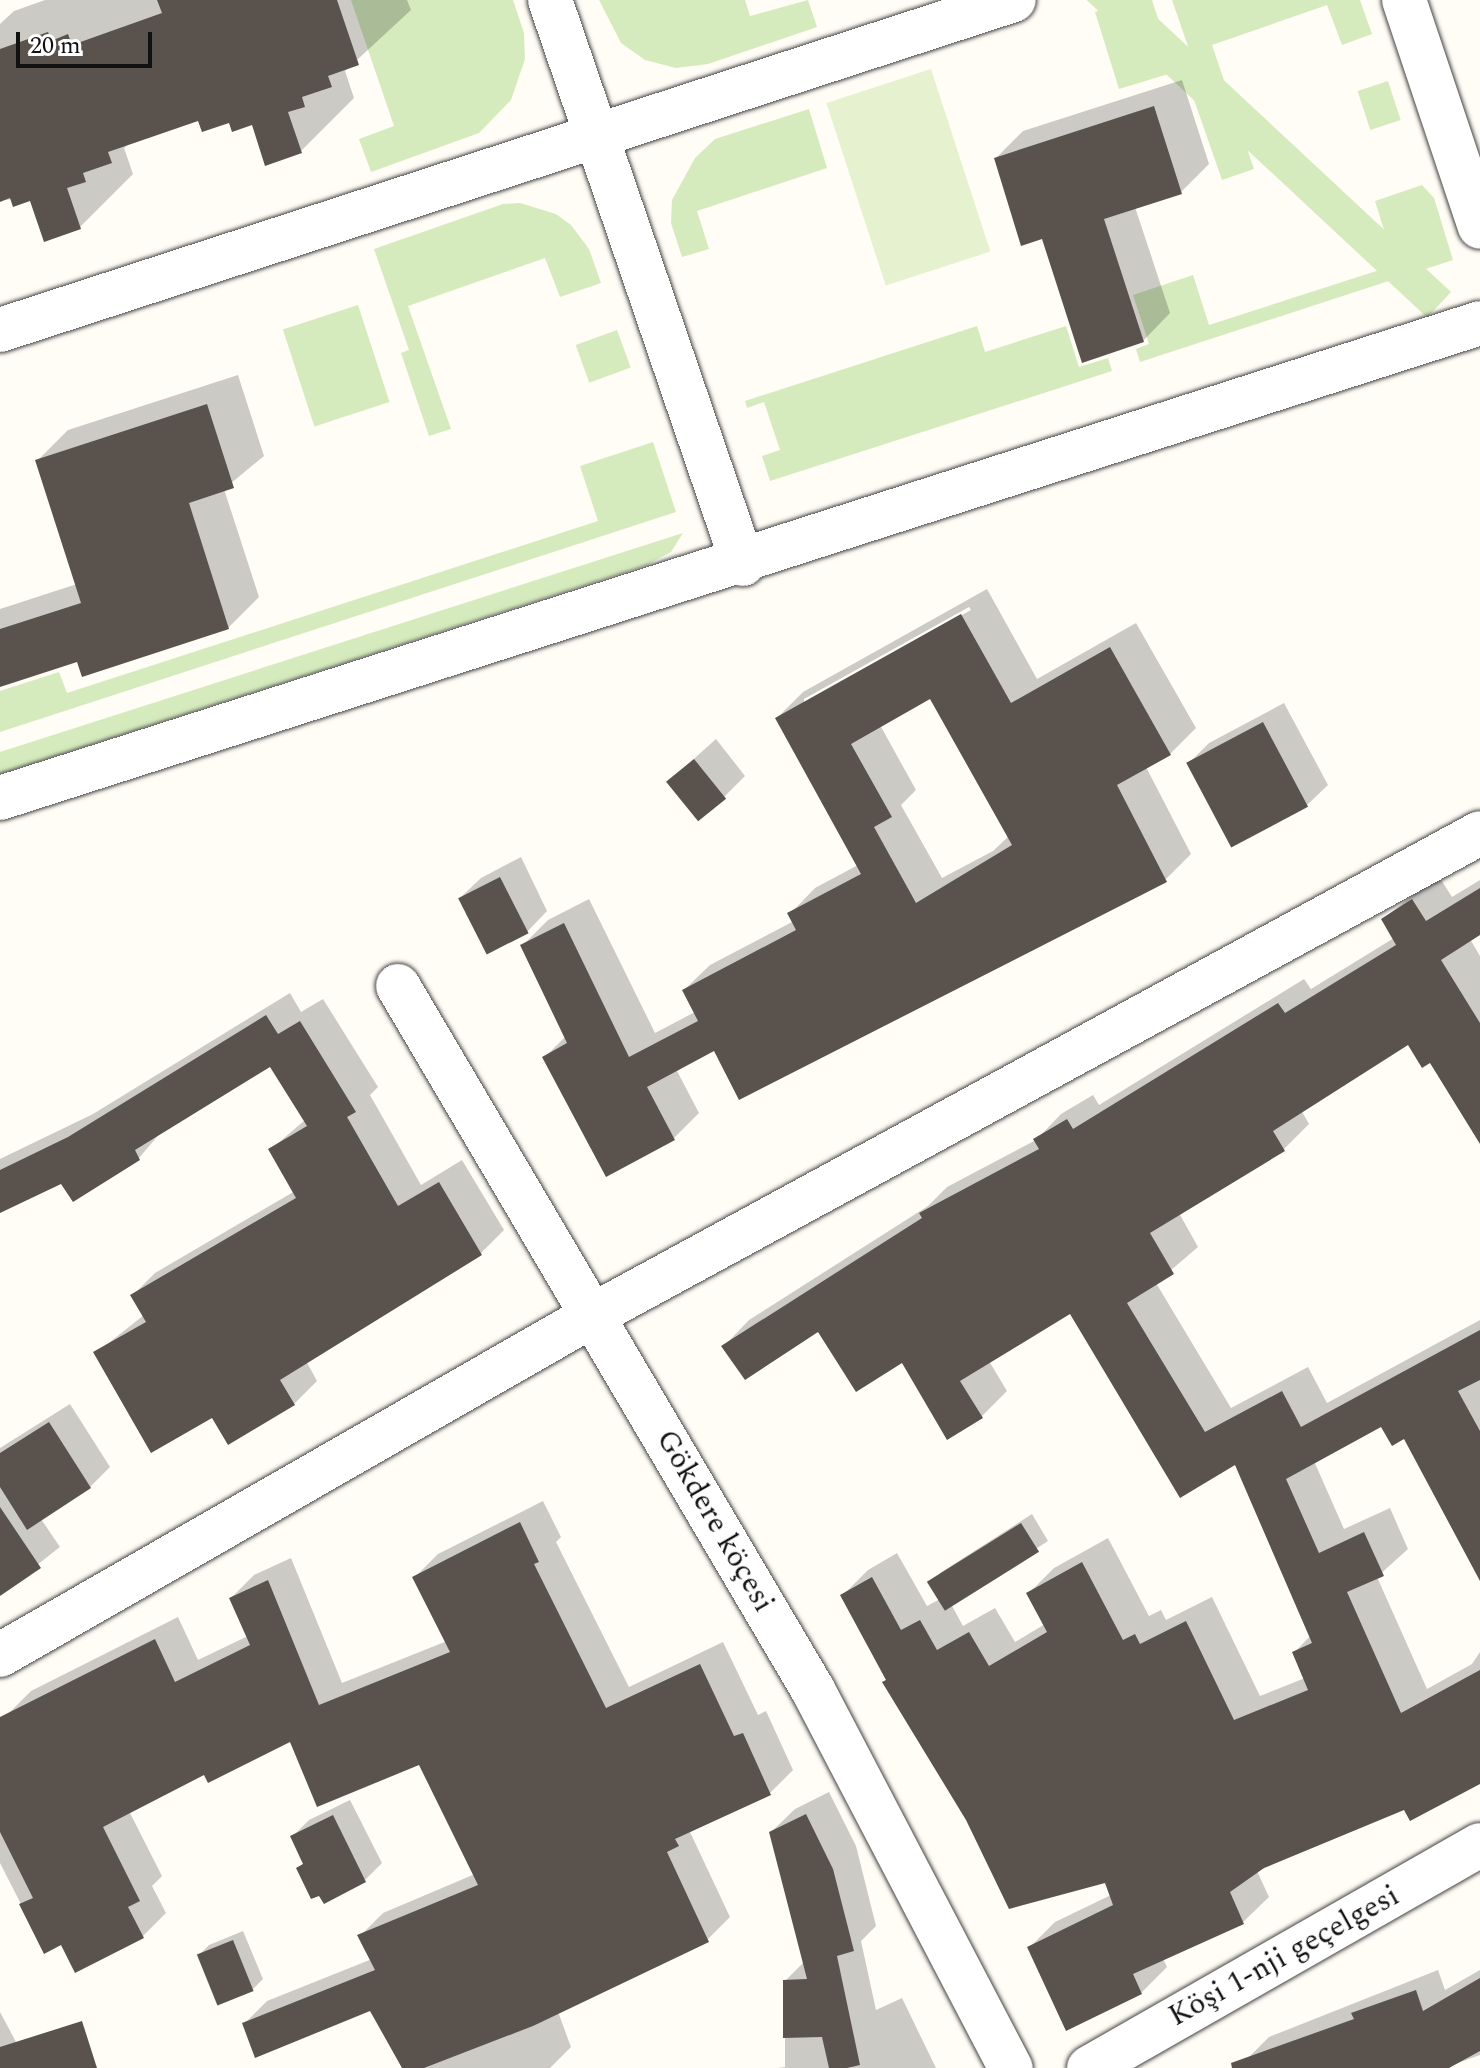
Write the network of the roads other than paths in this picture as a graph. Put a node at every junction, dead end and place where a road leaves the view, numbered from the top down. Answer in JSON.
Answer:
{"nodes":[{"id":1,"x":550,"y":0,"type":"edge"},
{"id":2,"x":1014,"y":0,"type":"edge"},
{"id":3,"x":1404,"y":0,"type":"edge"},
{"id":4,"x":593,"y":133,"type":"junction"},
{"id":5,"x":1480,"y":227,"type":"edge"},
{"id":6,"x":1480,"y":323,"type":"edge"},
{"id":7,"x":0,"y":330,"type":"edge"},
{"id":8,"x":743,"y":564,"type":"junction"},
{"id":9,"x":0,"y":798,"type":"edge"},
{"id":10,"x":1480,"y":833,"type":"edge"},
{"id":11,"x":398,"y":986,"type":"dead end"},
{"id":12,"x":595,"y":1314,"type":"junction"},
{"id":13,"x":0,"y":1655,"type":"edge"},
{"id":14,"x":1480,"y":1845,"type":"edge"},
{"id":15,"x":1011,"y":2068,"type":"edge"},
{"id":16,"x":1089,"y":2068,"type":"edge"}],
"edges":[{"from":1,"to":4,"type":"street"},
{"from":2,"to":4,"type":"street"},
{"from":3,"to":5,"type":"street"},
{"from":4,"to":7,"type":"street"},
{"from":4,"to":8,"type":"street"},
{"from":6,"to":8,"type":"street"},
{"from":8,"to":9,"type":"street"},
{"from":10,"to":12,"type":"street"},
{"from":11,"to":12,"type":"street","name":"Gökdere köçesi"},
{"from":12,"to":13,"type":"street"},
{"from":12,"to":15,"type":"street","name":"Gökdere köçesi"},
{"from":14,"to":16,"type":"street","name":"Köşi 1-nji geçelgesi"}]}
